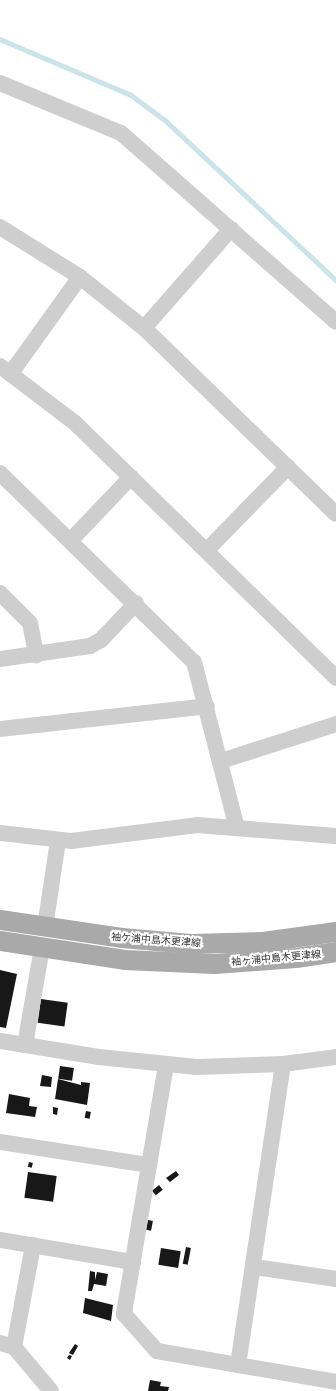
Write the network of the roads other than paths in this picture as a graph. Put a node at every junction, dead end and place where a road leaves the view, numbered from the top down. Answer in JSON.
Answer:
{"nodes":[{"id":1,"x":0,"y":83,"type":"edge"},
{"id":2,"x":0,"y":227,"type":"edge"},
{"id":3,"x":231,"y":229,"type":"junction"},
{"id":4,"x":80,"y":277,"type":"junction"},
{"id":5,"x":336,"y":322,"type":"edge"},
{"id":6,"x":144,"y":328,"type":"junction"},
{"id":7,"x":6,"y":369,"type":"edge"},
{"id":8,"x":288,"y":467,"type":"junction"},
{"id":9,"x":0,"y":472,"type":"edge"},
{"id":10,"x":131,"y":477,"type":"junction"},
{"id":11,"x":336,"y":514,"type":"edge"},
{"id":12,"x":71,"y":540,"type":"junction"},
{"id":13,"x":207,"y":550,"type":"junction"},
{"id":14,"x":0,"y":593,"type":"edge"},
{"id":15,"x":136,"y":602,"type":"junction"},
{"id":16,"x":36,"y":654,"type":"junction"},
{"id":17,"x":0,"y":660,"type":"edge"},
{"id":18,"x":336,"y":678,"type":"edge"},
{"id":19,"x":207,"y":706,"type":"junction"},
{"id":20,"x":336,"y":724,"type":"edge"},
{"id":21,"x":0,"y":729,"type":"edge"},
{"id":22,"x":221,"y":761,"type":"junction"},
{"id":23,"x":237,"y":828,"type":"junction"},
{"id":24,"x":0,"y":833,"type":"edge"},
{"id":25,"x":336,"y":836,"type":"edge"},
{"id":26,"x":58,"y":841,"type":"junction"},
{"id":27,"x":0,"y":920,"type":"edge"},
{"id":28,"x":45,"y":927,"type":"junction"},
{"id":29,"x":336,"y":932,"type":"edge"},
{"id":30,"x":0,"y":941,"type":"edge"},
{"id":31,"x":42,"y":948,"type":"junction"},
{"id":32,"x":336,"y":952,"type":"edge"},
{"id":33,"x":215,"y":964,"type":"joint"},
{"id":34,"x":0,"y":1041,"type":"edge"},
{"id":35,"x":24,"y":1045,"type":"junction"},
{"id":36,"x":336,"y":1057,"type":"edge"},
{"id":37,"x":283,"y":1064,"type":"junction"},
{"id":38,"x":166,"y":1065,"type":"junction"},
{"id":39,"x":0,"y":1142,"type":"edge"},
{"id":40,"x":149,"y":1165,"type":"junction"},
{"id":41,"x":0,"y":1240,"type":"edge"},
{"id":42,"x":33,"y":1245,"type":"junction"},
{"id":43,"x":133,"y":1262,"type":"junction"},
{"id":44,"x":255,"y":1267,"type":"junction"},
{"id":45,"x":336,"y":1279,"type":"edge"},
{"id":46,"x":7,"y":1345,"type":"edge"},
{"id":47,"x":238,"y":1365,"type":"junction"},
{"id":48,"x":336,"y":1382,"type":"edge"},
{"id":49,"x":51,"y":1391,"type":"edge"}],
"edges":[{"from":1,"to":3,"type":"street"},
{"from":2,"to":4,"type":"street"},
{"from":3,"to":5,"type":"street"},
{"from":3,"to":6,"type":"street"},
{"from":4,"to":6,"type":"street"},
{"from":4,"to":7,"type":"street"},
{"from":6,"to":8,"type":"street"},
{"from":7,"to":10,"type":"street"},
{"from":8,"to":11,"type":"street"},
{"from":8,"to":13,"type":"street"},
{"from":9,"to":12,"type":"street"},
{"from":10,"to":12,"type":"street"},
{"from":10,"to":13,"type":"street"},
{"from":12,"to":15,"type":"street"},
{"from":13,"to":18,"type":"street"},
{"from":14,"to":16,"type":"street"},
{"from":15,"to":16,"type":"street"},
{"from":15,"to":19,"type":"street"},
{"from":16,"to":17,"type":"street"},
{"from":19,"to":21,"type":"street"},
{"from":19,"to":22,"type":"street"},
{"from":20,"to":22,"type":"street"},
{"from":22,"to":23,"type":"street"},
{"from":23,"to":25,"type":"street"},
{"from":23,"to":26,"type":"street"},
{"from":24,"to":26,"type":"street"},
{"from":26,"to":28,"type":"street"},
{"from":27,"to":28,"type":"main road","name":"袖ケ浦中島木更津線"},
{"from":28,"to":29,"type":"main road","name":"袖ケ浦中島木更津線"},
{"from":30,"to":31,"type":"main road","name":"袖ケ浦中島木更津線"},
{"from":31,"to":33,"type":"main road","name":"袖ケ浦中島木更津線"},
{"from":31,"to":35,"type":"street"},
{"from":32,"to":33,"type":"main road","name":"袖ヶ浦中島木更津線"},
{"from":34,"to":35,"type":"street"},
{"from":35,"to":38,"type":"street"},
{"from":36,"to":37,"type":"street"},
{"from":37,"to":38,"type":"street"},
{"from":37,"to":44,"type":"street"},
{"from":38,"to":40,"type":"street"},
{"from":39,"to":40,"type":"street"},
{"from":40,"to":43,"type":"street"},
{"from":41,"to":42,"type":"street"},
{"from":42,"to":43,"type":"street"},
{"from":42,"to":46,"type":"street"},
{"from":43,"to":47,"type":"street"},
{"from":44,"to":45,"type":"street"},
{"from":44,"to":47,"type":"street"},
{"from":46,"to":49,"type":"street"},
{"from":47,"to":48,"type":"street"}]}
